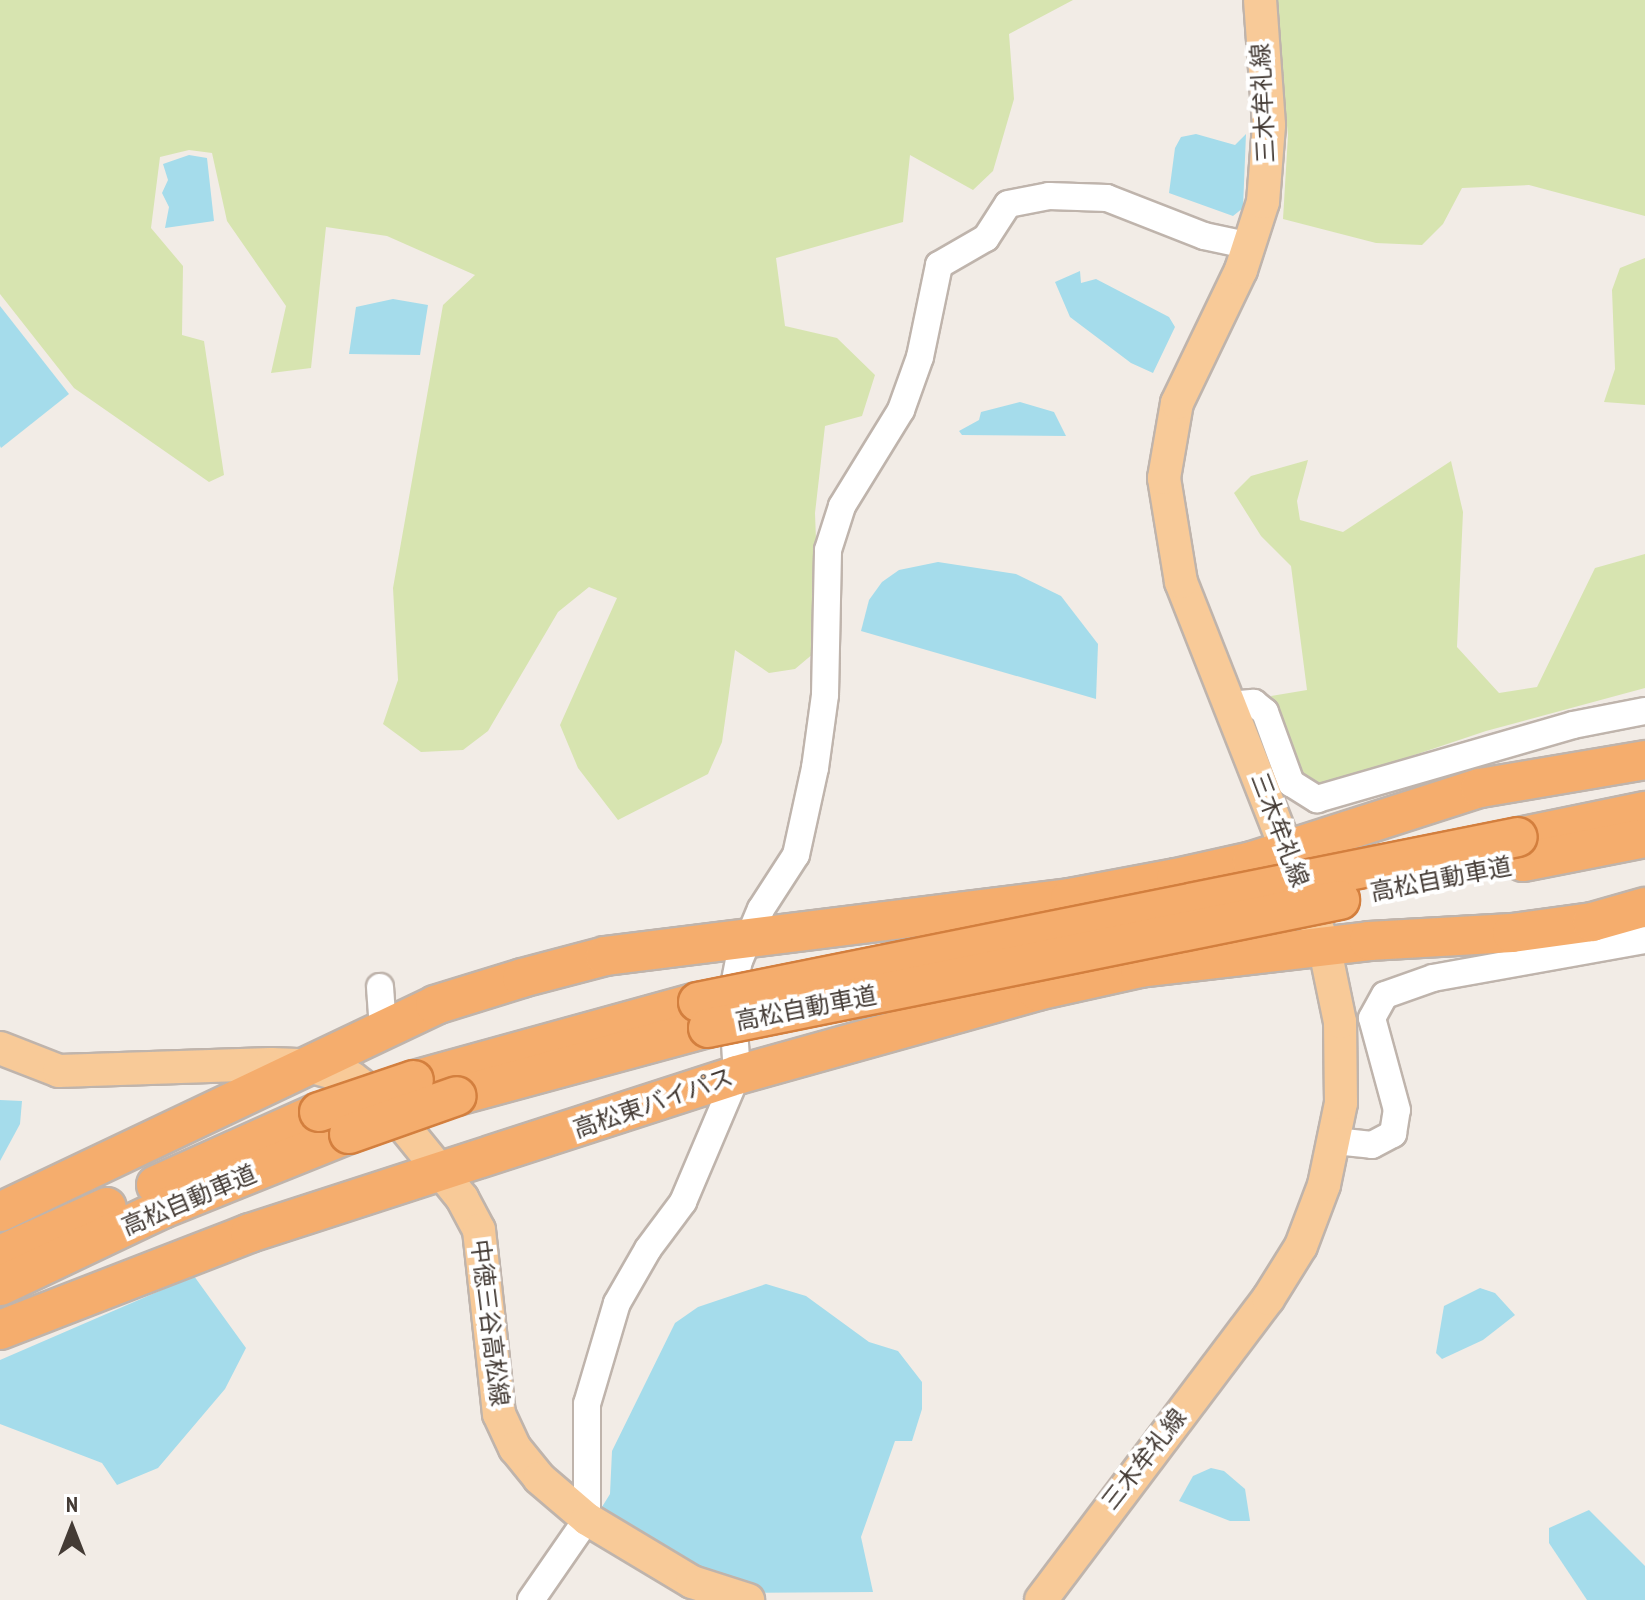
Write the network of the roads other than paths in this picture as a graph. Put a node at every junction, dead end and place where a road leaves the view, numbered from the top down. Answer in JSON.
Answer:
{"nodes":[{"id":1,"x":1260,"y":0,"type":"edge"},
{"id":2,"x":1251,"y":246,"type":"junction"},
{"id":3,"x":1229,"y":705,"type":"junction"},
{"id":4,"x":1645,"y":711,"type":"edge"},
{"id":5,"x":1645,"y":760,"type":"edge"},
{"id":6,"x":1645,"y":811,"type":"edge"},
{"id":7,"x":1645,"y":838,"type":"edge"},
{"id":8,"x":1288,"y":850,"type":"junction"},
{"id":9,"x":1520,"y":850,"type":"junction"},
{"id":10,"x":1645,"y":907,"type":"edge"},
{"id":11,"x":751,"y":936,"type":"junction"},
{"id":12,"x":1645,"y":940,"type":"edge"},
{"id":13,"x":1324,"y":945,"type":"junction"},
{"id":14,"x":380,"y":987,"type":"dead end"},
{"id":15,"x":703,"y":1015,"type":"junction"},
{"id":16,"x":383,"y":1029,"type":"junction"},
{"id":17,"x":0,"y":1048,"type":"edge"},
{"id":18,"x":305,"y":1065,"type":"junction"},
{"id":19,"x":737,"y":1075,"type":"junction"},
{"id":20,"x":334,"y":1123,"type":"junction"},
{"id":21,"x":1335,"y":1141,"type":"junction"},
{"id":22,"x":441,"y":1171,"type":"junction"},
{"id":23,"x":0,"y":1212,"type":"edge"},
{"id":24,"x":0,"y":1255,"type":"edge"},
{"id":25,"x":0,"y":1286,"type":"edge"},
{"id":26,"x":0,"y":1330,"type":"edge"},
{"id":27,"x":587,"y":1519,"type":"junction"},
{"id":28,"x":531,"y":1600,"type":"edge"},
{"id":29,"x":748,"y":1600,"type":"edge"},
{"id":30,"x":1041,"y":1600,"type":"edge"}],
"edges":[{"from":1,"to":2,"type":"main road","name":"三木牟礼線"},
{"from":2,"to":3,"type":"main road","name":"三木牟礼線"},
{"from":2,"to":11,"type":"street"},
{"from":3,"to":4,"type":"street"},
{"from":3,"to":8,"type":"main road","name":"三木牟礼線"},
{"from":5,"to":8,"type":"highway"},
{"from":6,"to":9,"type":"highway","name":"高松自動車道"},
{"from":7,"to":9,"type":"highway","name":"高松自動車道"},
{"from":8,"to":11,"type":"highway"},
{"from":8,"to":13,"type":"main road","name":"三木牟礼線"},
{"from":9,"to":15,"type":"highway","name":"高松自動車道","bridge":true},
{"from":10,"to":13,"type":"highway","name":"高松東バイパス"},
{"from":11,"to":16,"type":"highway"},
{"from":11,"to":19,"type":"street"},
{"from":12,"to":21,"type":"street"},
{"from":13,"to":19,"type":"highway","name":"高松東バイパス"},
{"from":13,"to":21,"type":"main road","name":"三木牟礼線"},
{"from":14,"to":16,"type":"street"},
{"from":15,"to":20,"type":"highway","name":"高松自動車道","bridge":true},
{"from":15,"to":20,"type":"highway","name":"高松自動車道","bridge":true},
{"from":16,"to":18,"type":"highway"},
{"from":17,"to":18,"type":"main road","name":"中徳三谷高松線"},
{"from":18,"to":22,"type":"main road","name":"中徳三谷高松線"},
{"from":18,"to":23,"type":"highway"},
{"from":19,"to":22,"type":"highway","name":"高松東バイパス"},
{"from":19,"to":27,"type":"street"},
{"from":20,"to":24,"type":"highway","name":"高松自動車道"},
{"from":20,"to":25,"type":"highway","name":"高松自動車道"},
{"from":21,"to":30,"type":"main road","name":"三木牟礼線"},
{"from":22,"to":26,"type":"highway","name":"高松東バイパス"},
{"from":22,"to":27,"type":"main road","name":"中徳三谷高松線"},
{"from":27,"to":28,"type":"street"},
{"from":27,"to":29,"type":"main road","name":"中徳三谷高松線"}]}
